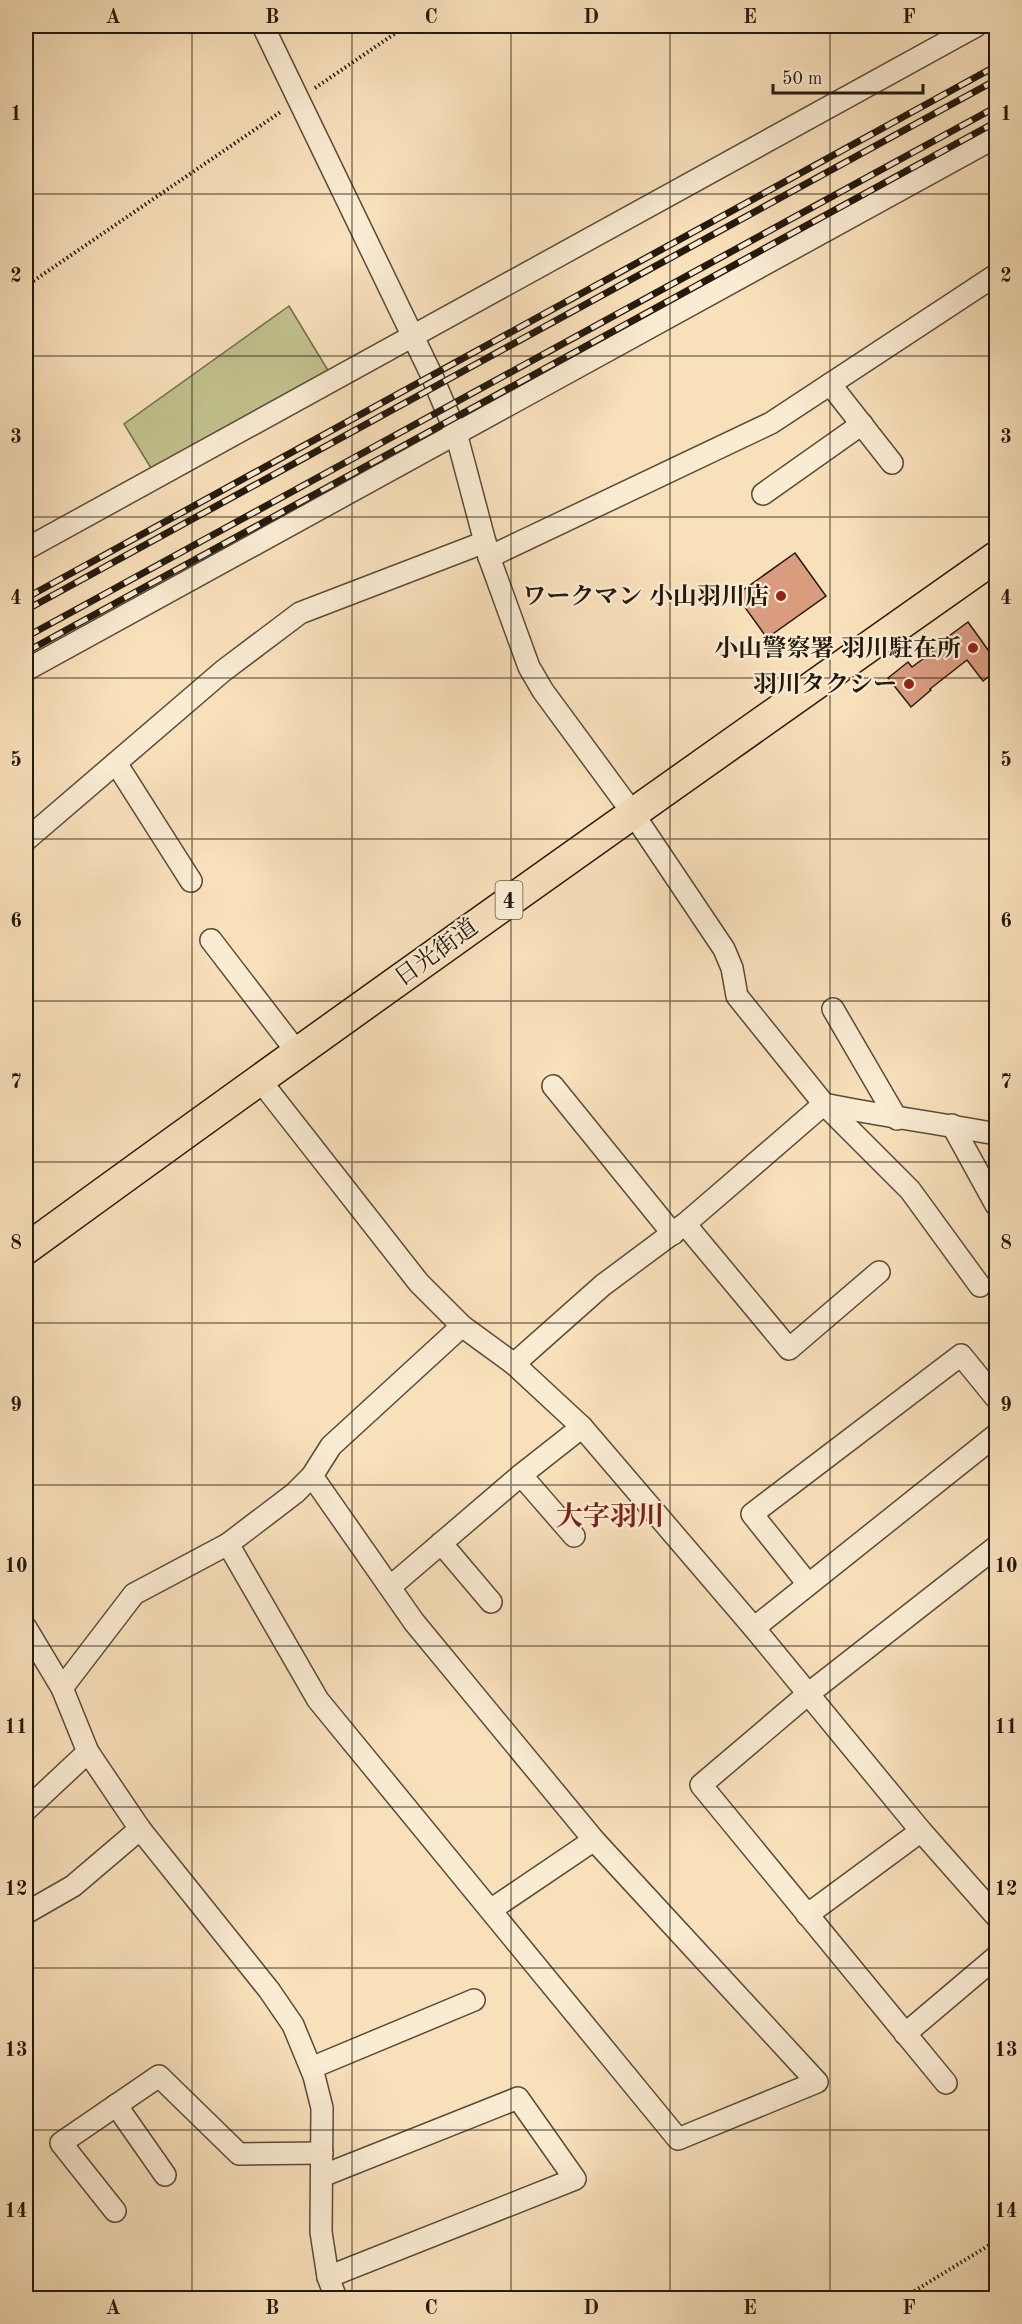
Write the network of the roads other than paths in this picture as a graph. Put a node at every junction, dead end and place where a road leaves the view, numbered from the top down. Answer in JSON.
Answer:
{"nodes":[{"id":1,"x":263,"y":26,"type":"edge"},
{"id":2,"x":976,"y":26,"type":"edge"},
{"id":3,"x":996,"y":137,"type":"edge"},
{"id":4,"x":996,"y":275,"type":"edge"},
{"id":5,"x":413,"y":336,"type":"junction"},
{"id":6,"x":830,"y":384,"type":"junction"},
{"id":7,"x":862,"y":424,"type":"junction"},
{"id":8,"x":456,"y":433,"type":"junction"},
{"id":9,"x":892,"y":463,"type":"dead end"},
{"id":10,"x":763,"y":494,"type":"dead end"},
{"id":11,"x":26,"y":549,"type":"edge"},
{"id":12,"x":487,"y":549,"type":"junction"},
{"id":13,"x":996,"y":557,"type":"edge"},
{"id":14,"x":26,"y":670,"type":"edge"},
{"id":15,"x":116,"y":763,"type":"junction"},
{"id":16,"x":632,"y":812,"type":"junction"},
{"id":17,"x":26,"y":840,"type":"edge"},
{"id":18,"x":191,"y":881,"type":"dead end"},
{"id":19,"x":212,"y":940,"type":"dead end"},
{"id":20,"x":833,"y":1010,"type":"dead end"},
{"id":21,"x":297,"y":1052,"type":"junction"},
{"id":22,"x":259,"y":1079,"type":"junction"},
{"id":23,"x":553,"y":1086,"type":"dead end"},
{"id":24,"x":824,"y":1104,"type":"junction"},
{"id":25,"x":897,"y":1119,"type":"junction"},
{"id":26,"x":952,"y":1125,"type":"junction"},
{"id":27,"x":996,"y":1134,"type":"edge"},
{"id":28,"x":996,"y":1205,"type":"edge"},
{"id":29,"x":679,"y":1229,"type":"junction"},
{"id":30,"x":26,"y":1249,"type":"edge"},
{"id":31,"x":879,"y":1272,"type":"dead end"},
{"id":32,"x":981,"y":1286,"type":"dead end"},
{"id":33,"x":462,"y":1326,"type":"junction"},
{"id":34,"x":514,"y":1364,"type":"junction"},
{"id":35,"x":996,"y":1398,"type":"edge"},
{"id":36,"x":582,"y":1427,"type":"junction"},
{"id":37,"x":996,"y":1435,"type":"edge"},
{"id":38,"x":520,"y":1475,"type":"junction"},
{"id":39,"x":312,"y":1476,"type":"junction"},
{"id":40,"x":574,"y":1536,"type":"dead end"},
{"id":41,"x":441,"y":1543,"type":"junction"},
{"id":42,"x":228,"y":1544,"type":"junction"},
{"id":43,"x":996,"y":1547,"type":"edge"},
{"id":44,"x":808,"y":1584,"type":"junction"},
{"id":45,"x":390,"y":1587,"type":"junction"},
{"id":46,"x":490,"y":1602,"type":"dead end"},
{"id":47,"x":754,"y":1628,"type":"junction"},
{"id":48,"x":26,"y":1629,"type":"edge"},
{"id":49,"x":62,"y":1688,"type":"junction"},
{"id":50,"x":808,"y":1694,"type":"junction"},
{"id":51,"x":88,"y":1752,"type":"junction"},
{"id":52,"x":26,"y":1810,"type":"edge"},
{"id":53,"x":140,"y":1829,"type":"junction"},
{"id":54,"x":921,"y":1831,"type":"junction"},
{"id":55,"x":594,"y":1840,"type":"junction"},
{"id":56,"x":492,"y":1909,"type":"junction"},
{"id":57,"x":26,"y":1912,"type":"edge"},
{"id":58,"x":807,"y":1915,"type":"junction"},
{"id":59,"x":996,"y":1916,"type":"edge"},
{"id":60,"x":996,"y":1957,"type":"edge"},
{"id":61,"x":474,"y":2000,"type":"dead end"},
{"id":62,"x":905,"y":2034,"type":"junction"},
{"id":63,"x":311,"y":2068,"type":"junction"},
{"id":64,"x":946,"y":2083,"type":"dead end"},
{"id":65,"x":116,"y":2105,"type":"junction"},
{"id":66,"x":322,"y":2152,"type":"junction"},
{"id":67,"x":165,"y":2175,"type":"dead end"},
{"id":68,"x":322,"y":2176,"type":"junction"},
{"id":69,"x":115,"y":2211,"type":"dead end"},
{"id":70,"x":328,"y":2277,"type":"junction"},
{"id":71,"x":336,"y":2298,"type":"edge"}],
"edges":[{"from":1,"to":5,"type":"street"},
{"from":2,"to":5,"type":"street"},
{"from":3,"to":8,"type":"street"},
{"from":4,"to":6,"type":"street"},
{"from":5,"to":8,"type":"street"},
{"from":5,"to":11,"type":"street"},
{"from":6,"to":7,"type":"street"},
{"from":6,"to":12,"type":"street"},
{"from":7,"to":9,"type":"street"},
{"from":7,"to":10,"type":"street"},
{"from":8,"to":12,"type":"street"},
{"from":8,"to":14,"type":"street"},
{"from":12,"to":15,"type":"street"},
{"from":12,"to":16,"type":"street"},
{"from":13,"to":16,"type":"highway","name":"日光街道","number":"4"},
{"from":15,"to":17,"type":"street"},
{"from":15,"to":18,"type":"street"},
{"from":16,"to":21,"type":"highway","name":"日光街道","number":"4"},
{"from":16,"to":24,"type":"street"},
{"from":19,"to":21,"type":"street"},
{"from":20,"to":25,"type":"street"},
{"from":21,"to":22,"type":"highway","name":"日光街道","number":"4"},
{"from":22,"to":30,"type":"highway","name":"日光街道","number":"4"},
{"from":22,"to":33,"type":"street"},
{"from":23,"to":29,"type":"street"},
{"from":24,"to":25,"type":"street"},
{"from":24,"to":29,"type":"street"},
{"from":24,"to":32,"type":"street"},
{"from":25,"to":26,"type":"street"},
{"from":26,"to":27,"type":"street"},
{"from":26,"to":28,"type":"street"},
{"from":29,"to":31,"type":"street"},
{"from":29,"to":34,"type":"street"},
{"from":33,"to":34,"type":"street"},
{"from":33,"to":39,"type":"street"},
{"from":34,"to":36,"type":"street"},
{"from":35,"to":44,"type":"street"},
{"from":36,"to":38,"type":"street"},
{"from":36,"to":47,"type":"street"},
{"from":37,"to":44,"type":"street"},
{"from":38,"to":40,"type":"street"},
{"from":38,"to":41,"type":"street"},
{"from":39,"to":42,"type":"street"},
{"from":39,"to":45,"type":"street"},
{"from":41,"to":45,"type":"street"},
{"from":41,"to":46,"type":"street"},
{"from":42,"to":49,"type":"street"},
{"from":42,"to":56,"type":"street"},
{"from":43,"to":50,"type":"street"},
{"from":44,"to":47,"type":"street"},
{"from":45,"to":55,"type":"street"},
{"from":47,"to":50,"type":"street"},
{"from":48,"to":49,"type":"street"},
{"from":49,"to":51,"type":"street"},
{"from":50,"to":54,"type":"street"},
{"from":50,"to":58,"type":"street"},
{"from":51,"to":52,"type":"street"},
{"from":51,"to":53,"type":"street"},
{"from":53,"to":57,"type":"street"},
{"from":53,"to":63,"type":"street"},
{"from":54,"to":58,"type":"street"},
{"from":54,"to":59,"type":"street"},
{"from":55,"to":56,"type":"street"},
{"from":55,"to":56,"type":"street"},
{"from":58,"to":62,"type":"street"},
{"from":60,"to":62,"type":"street"},
{"from":61,"to":63,"type":"street"},
{"from":62,"to":64,"type":"street"},
{"from":63,"to":66,"type":"street"},
{"from":65,"to":66,"type":"street"},
{"from":65,"to":67,"type":"street"},
{"from":65,"to":69,"type":"street"},
{"from":66,"to":68,"type":"street"},
{"from":68,"to":70,"type":"street"},
{"from":68,"to":70,"type":"street"},
{"from":70,"to":71,"type":"street"}]}
